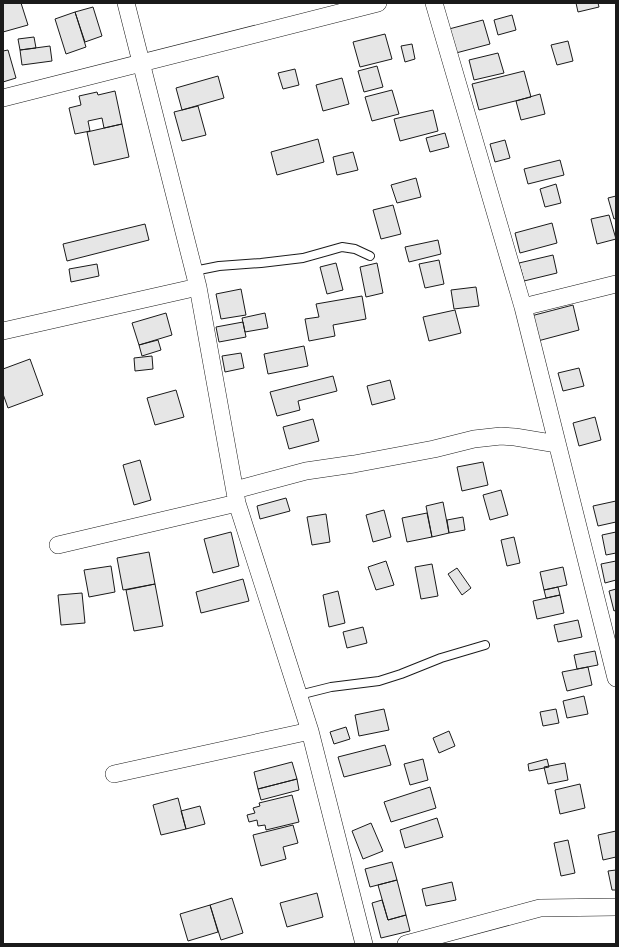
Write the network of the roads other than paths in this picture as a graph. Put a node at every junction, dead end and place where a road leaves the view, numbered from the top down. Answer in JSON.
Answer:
{"nodes":[{"id":1,"x":126,"y":3,"type":"edge"},
{"id":2,"x":378,"y":3,"type":"edge"},
{"id":3,"x":434,"y":3,"type":"edge"},
{"id":4,"x":351,"y":6,"type":"edge"},
{"id":5,"x":142,"y":63,"type":"junction"},
{"id":6,"x":3,"y":98,"type":"edge"},
{"id":7,"x":370,"y":256,"type":"dead end"},
{"id":8,"x":196,"y":279,"type":"junction"},
{"id":9,"x":616,"y":284,"type":"edge"},
{"id":10,"x":523,"y":307,"type":"junction"},
{"id":11,"x":3,"y":331,"type":"edge"},
{"id":12,"x":557,"y":444,"type":"junction"},
{"id":13,"x":236,"y":496,"type":"junction"},
{"id":14,"x":58,"y":545,"type":"dead end"},
{"id":15,"x":485,"y":645,"type":"dead end"},
{"id":16,"x":616,"y":678,"type":"edge"},
{"id":17,"x":299,"y":695,"type":"junction"},
{"id":18,"x":310,"y":731,"type":"junction"},
{"id":19,"x":114,"y":774,"type":"dead end"},
{"id":20,"x":616,"y":907,"type":"edge"},
{"id":21,"x":364,"y":944,"type":"edge"},
{"id":22,"x":406,"y":944,"type":"edge"}],
"edges":[{"from":1,"to":5,"type":"street"},
{"from":2,"to":4,"type":"street"},
{"from":3,"to":10,"type":"street"},
{"from":4,"to":5,"type":"street"},
{"from":5,"to":6,"type":"street"},
{"from":5,"to":8,"type":"street"},
{"from":7,"to":8,"type":"lane"},
{"from":8,"to":11,"type":"street"},
{"from":8,"to":13,"type":"street"},
{"from":9,"to":10,"type":"street"},
{"from":10,"to":12,"type":"street"},
{"from":12,"to":13,"type":"street"},
{"from":12,"to":16,"type":"street"},
{"from":13,"to":14,"type":"street"},
{"from":13,"to":17,"type":"street"},
{"from":15,"to":17,"type":"lane"},
{"from":17,"to":18,"type":"street"},
{"from":18,"to":19,"type":"street"},
{"from":18,"to":21,"type":"street"},
{"from":20,"to":22,"type":"street"}]}
